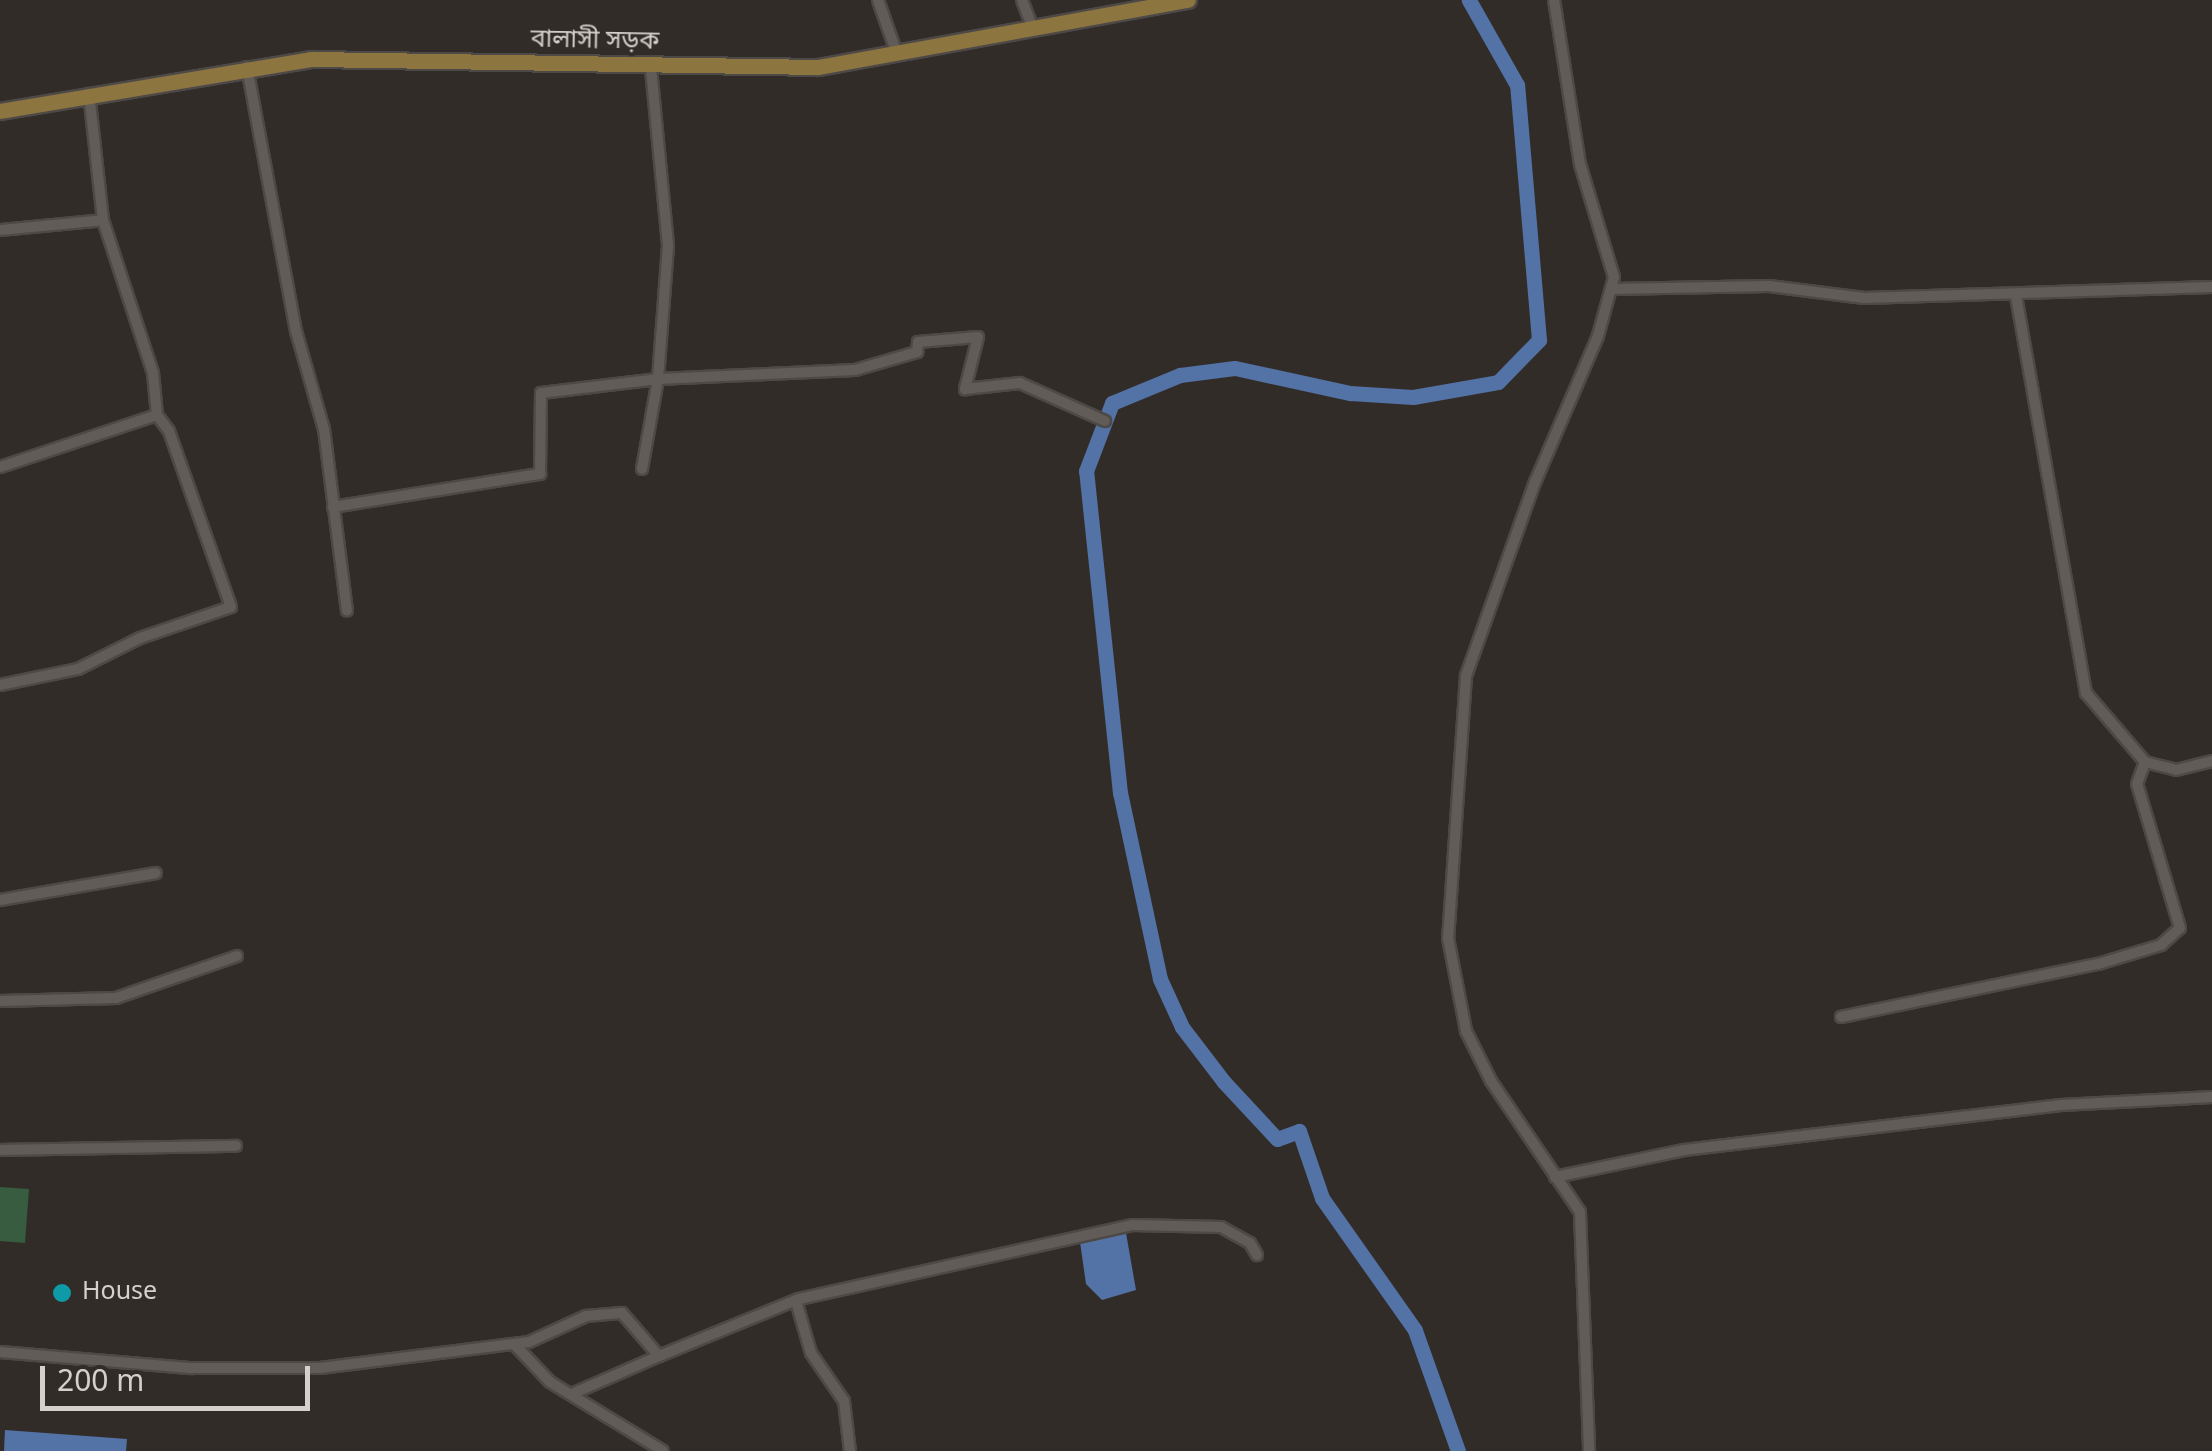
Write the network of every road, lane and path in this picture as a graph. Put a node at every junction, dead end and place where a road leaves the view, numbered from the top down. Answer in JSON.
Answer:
{"nodes":[{"id":1,"x":878,"y":0,"type":"edge"},
{"id":2,"x":1022,"y":0,"type":"edge"},
{"id":3,"x":1188,"y":0,"type":"edge"},
{"id":4,"x":1554,"y":0,"type":"edge"},
{"id":5,"x":1033,"y":29,"type":"junction"},
{"id":6,"x":897,"y":54,"type":"junction"},
{"id":7,"x":246,"y":66,"type":"junction"},
{"id":8,"x":651,"y":69,"type":"junction"},
{"id":9,"x":89,"y":94,"type":"junction"},
{"id":10,"x":0,"y":111,"type":"edge"},
{"id":11,"x":103,"y":220,"type":"junction"},
{"id":12,"x":0,"y":230,"type":"edge"},
{"id":13,"x":1612,"y":288,"type":"junction"},
{"id":14,"x":2212,"y":288,"type":"edge"},
{"id":15,"x":2016,"y":296,"type":"junction"},
{"id":16,"x":658,"y":379,"type":"junction"},
{"id":17,"x":158,"y":416,"type":"junction"},
{"id":18,"x":1106,"y":421,"type":"dead end"},
{"id":19,"x":0,"y":467,"type":"edge"},
{"id":20,"x":642,"y":469,"type":"dead end"},
{"id":21,"x":334,"y":506,"type":"junction"},
{"id":22,"x":346,"y":611,"type":"dead end"},
{"id":23,"x":0,"y":686,"type":"edge"},
{"id":24,"x":2145,"y":762,"type":"junction"},
{"id":25,"x":2212,"y":762,"type":"edge"},
{"id":26,"x":156,"y":873,"type":"dead end"},
{"id":27,"x":0,"y":900,"type":"edge"},
{"id":28,"x":237,"y":956,"type":"dead end"},
{"id":29,"x":0,"y":1000,"type":"edge"},
{"id":30,"x":1841,"y":1017,"type":"dead end"},
{"id":31,"x":2212,"y":1097,"type":"edge"},
{"id":32,"x":236,"y":1146,"type":"dead end"},
{"id":33,"x":0,"y":1150,"type":"edge"},
{"id":34,"x":1556,"y":1177,"type":"junction"},
{"id":35,"x":1257,"y":1255,"type":"dead end"},
{"id":36,"x":796,"y":1301,"type":"junction"},
{"id":37,"x":514,"y":1344,"type":"junction"},
{"id":38,"x":0,"y":1352,"type":"edge"},
{"id":39,"x":659,"y":1356,"type":"junction"},
{"id":40,"x":574,"y":1393,"type":"junction"},
{"id":41,"x":663,"y":1451,"type":"edge"},
{"id":42,"x":850,"y":1451,"type":"edge"},
{"id":43,"x":1589,"y":1451,"type":"edge"}],
"edges":[{"from":1,"to":6,"type":"street"},
{"from":2,"to":5,"type":"street"},
{"from":3,"to":5,"type":"main road","name":"বালাসী সড়ক"},
{"from":4,"to":13,"type":"street"},
{"from":5,"to":6,"type":"main road","name":"বালাসী সড়ক"},
{"from":6,"to":8,"type":"main road","name":"বালাসী সড়ক"},
{"from":7,"to":8,"type":"main road","name":"বালাসী সড়ক"},
{"from":7,"to":9,"type":"main road","name":"বালাসী সড়ক"},
{"from":7,"to":21,"type":"street"},
{"from":8,"to":16,"type":"street"},
{"from":9,"to":10,"type":"main road","name":"বালাসী সড়ক"},
{"from":9,"to":11,"type":"street"},
{"from":11,"to":12,"type":"street"},
{"from":11,"to":17,"type":"street"},
{"from":13,"to":15,"type":"street"},
{"from":13,"to":34,"type":"street"},
{"from":14,"to":15,"type":"street"},
{"from":15,"to":24,"type":"street"},
{"from":16,"to":18,"type":"street"},
{"from":16,"to":20,"type":"street"},
{"from":16,"to":21,"type":"street"},
{"from":17,"to":19,"type":"street"},
{"from":17,"to":23,"type":"street"},
{"from":21,"to":22,"type":"street"},
{"from":24,"to":25,"type":"street"},
{"from":24,"to":30,"type":"street"},
{"from":26,"to":27,"type":"street"},
{"from":28,"to":29,"type":"street"},
{"from":31,"to":34,"type":"street"},
{"from":32,"to":33,"type":"street"},
{"from":34,"to":43,"type":"street"},
{"from":35,"to":36,"type":"street"},
{"from":36,"to":39,"type":"street"},
{"from":36,"to":42,"type":"street"},
{"from":37,"to":38,"type":"street"},
{"from":37,"to":39,"type":"street"},
{"from":37,"to":40,"type":"street"},
{"from":39,"to":40,"type":"street"},
{"from":40,"to":41,"type":"street"}]}
